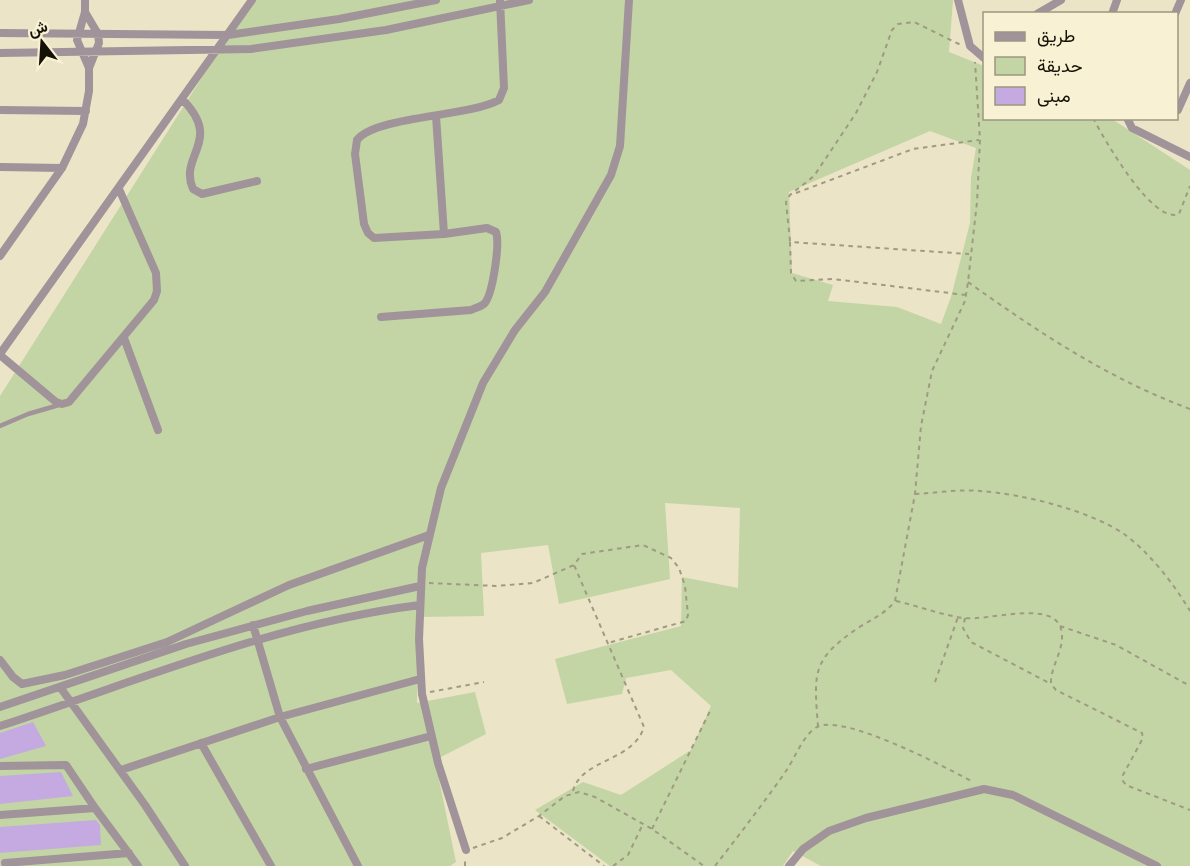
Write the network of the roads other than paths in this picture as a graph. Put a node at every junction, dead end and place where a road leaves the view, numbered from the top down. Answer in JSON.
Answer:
{"nodes":[{"id":1,"x":85,"y":0,"type":"edge"},
{"id":2,"x":252,"y":0,"type":"edge"},
{"id":3,"x":436,"y":0,"type":"edge"},
{"id":4,"x":529,"y":0,"type":"edge"},
{"id":5,"x":629,"y":0,"type":"edge"},
{"id":6,"x":958,"y":0,"type":"edge"},
{"id":7,"x":1061,"y":0,"type":"edge"},
{"id":8,"x":500,"y":3,"type":"edge"},
{"id":9,"x":86,"y":12,"type":"junction"},
{"id":10,"x":1040,"y":12,"type":"edge"},
{"id":11,"x":0,"y":33,"type":"edge"},
{"id":12,"x":78,"y":34,"type":"junction"},
{"id":13,"x":98,"y":34,"type":"junction"},
{"id":14,"x":228,"y":34,"type":"junction"},
{"id":15,"x":81,"y":51,"type":"junction"},
{"id":16,"x":217,"y":51,"type":"junction"},
{"id":17,"x":97,"y":52,"type":"junction"},
{"id":18,"x":0,"y":53,"type":"edge"},
{"id":19,"x":983,"y":57,"type":"edge"},
{"id":20,"x":89,"y":68,"type":"junction"},
{"id":21,"x":1190,"y":83,"type":"edge"},
{"id":22,"x":182,"y":99,"type":"junction"},
{"id":23,"x":0,"y":110,"type":"edge"},
{"id":24,"x":1178,"y":110,"type":"dead end"},
{"id":25,"x":86,"y":111,"type":"junction"},
{"id":26,"x":436,"y":116,"type":"junction"},
{"id":27,"x":1128,"y":120,"type":"edge"},
{"id":28,"x":1190,"y":157,"type":"edge"},
{"id":29,"x":0,"y":167,"type":"edge"},
{"id":30,"x":62,"y":168,"type":"junction"},
{"id":31,"x":258,"y":181,"type":"dead end"},
{"id":32,"x":119,"y":189,"type":"junction"},
{"id":33,"x":444,"y":234,"type":"junction"},
{"id":34,"x":0,"y":256,"type":"edge"},
{"id":35,"x":381,"y":317,"type":"dead end"},
{"id":36,"x":124,"y":338,"type":"junction"},
{"id":37,"x":0,"y":355,"type":"edge"},
{"id":38,"x":62,"y":404,"type":"junction"},
{"id":39,"x":0,"y":426,"type":"edge"},
{"id":40,"x":158,"y":430,"type":"dead end"},
{"id":41,"x":429,"y":535,"type":"junction"},
{"id":42,"x":420,"y":584,"type":"junction"},
{"id":43,"x":420,"y":605,"type":"junction"},
{"id":44,"x":253,"y":625,"type":"junction"},
{"id":45,"x":257,"y":640,"type":"junction"},
{"id":46,"x":0,"y":660,"type":"edge"},
{"id":47,"x":420,"y":679,"type":"junction"},
{"id":48,"x":60,"y":687,"type":"junction"},
{"id":49,"x":71,"y":703,"type":"junction"},
{"id":50,"x":0,"y":707,"type":"edge"},
{"id":51,"x":280,"y":717,"type":"junction"},
{"id":52,"x":0,"y":726,"type":"edge"},
{"id":53,"x":431,"y":736,"type":"junction"},
{"id":54,"x":201,"y":743,"type":"junction"},
{"id":55,"x":1,"y":766,"type":"edge"},
{"id":56,"x":306,"y":769,"type":"junction"},
{"id":57,"x":121,"y":770,"type":"junction"},
{"id":58,"x":95,"y":808,"type":"junction"},
{"id":59,"x":0,"y":815,"type":"edge"},
{"id":60,"x":466,"y":850,"type":"road end"},
{"id":61,"x":129,"y":853,"type":"junction"},
{"id":62,"x":5,"y":863,"type":"dead end"},
{"id":63,"x":138,"y":866,"type":"edge"},
{"id":64,"x":185,"y":866,"type":"edge"},
{"id":65,"x":271,"y":866,"type":"edge"},
{"id":66,"x":357,"y":866,"type":"edge"},
{"id":67,"x":789,"y":866,"type":"edge"},
{"id":68,"x":1157,"y":866,"type":"edge"}],
"edges":[{"from":1,"to":9,"type":"street"},
{"from":2,"to":14,"type":"street"},
{"from":3,"to":14,"type":"street"},
{"from":4,"to":8,"type":"street"},
{"from":5,"to":41,"type":"street"},
{"from":6,"to":19,"type":"street"},
{"from":7,"to":10,"type":"street"},
{"from":8,"to":16,"type":"street"},
{"from":8,"to":26,"type":"street"},
{"from":9,"to":12,"type":"street"},
{"from":9,"to":13,"type":"street"},
{"from":11,"to":12,"type":"street"},
{"from":12,"to":13,"type":"street"},
{"from":12,"to":15,"type":"street"},
{"from":13,"to":14,"type":"street"},
{"from":13,"to":17,"type":"street"},
{"from":14,"to":16,"type":"street"},
{"from":15,"to":17,"type":"street"},
{"from":15,"to":18,"type":"street"},
{"from":15,"to":20,"type":"street"},
{"from":16,"to":17,"type":"street"},
{"from":16,"to":22,"type":"street"},
{"from":17,"to":20,"type":"street"},
{"from":20,"to":25,"type":"street"},
{"from":21,"to":24,"type":"street"},
{"from":22,"to":31,"type":"street"},
{"from":22,"to":32,"type":"street"},
{"from":23,"to":25,"type":"street"},
{"from":25,"to":30,"type":"street"},
{"from":26,"to":33,"type":"street"},
{"from":26,"to":33,"type":"street"},
{"from":27,"to":28,"type":"street"},
{"from":29,"to":30,"type":"street"},
{"from":30,"to":34,"type":"street"},
{"from":32,"to":36,"type":"street"},
{"from":32,"to":37,"type":"street"},
{"from":33,"to":35,"type":"street"},
{"from":36,"to":38,"type":"street"},
{"from":36,"to":40,"type":"street"},
{"from":37,"to":38,"type":"street"},
{"from":38,"to":39,"type":"lane"},
{"from":41,"to":42,"type":"street"},
{"from":41,"to":46,"type":"street"},
{"from":42,"to":43,"type":"street"},
{"from":42,"to":44,"type":"street"},
{"from":43,"to":45,"type":"street"},
{"from":43,"to":47,"type":"street"},
{"from":44,"to":45,"type":"street"},
{"from":44,"to":48,"type":"street"},
{"from":45,"to":49,"type":"street"},
{"from":45,"to":51,"type":"street"},
{"from":47,"to":51,"type":"street"},
{"from":47,"to":53,"type":"street"},
{"from":48,"to":49,"type":"street"},
{"from":48,"to":50,"type":"street"},
{"from":49,"to":52,"type":"street"},
{"from":49,"to":57,"type":"street"},
{"from":51,"to":54,"type":"street"},
{"from":51,"to":56,"type":"street"},
{"from":53,"to":56,"type":"street"},
{"from":53,"to":60,"type":"street"},
{"from":54,"to":57,"type":"street"},
{"from":54,"to":65,"type":"street"},
{"from":55,"to":58,"type":"street"},
{"from":56,"to":66,"type":"street"},
{"from":57,"to":64,"type":"street"},
{"from":58,"to":59,"type":"street"},
{"from":58,"to":61,"type":"street"},
{"from":61,"to":62,"type":"street"},
{"from":61,"to":63,"type":"street"},
{"from":67,"to":68,"type":"street"}]}
